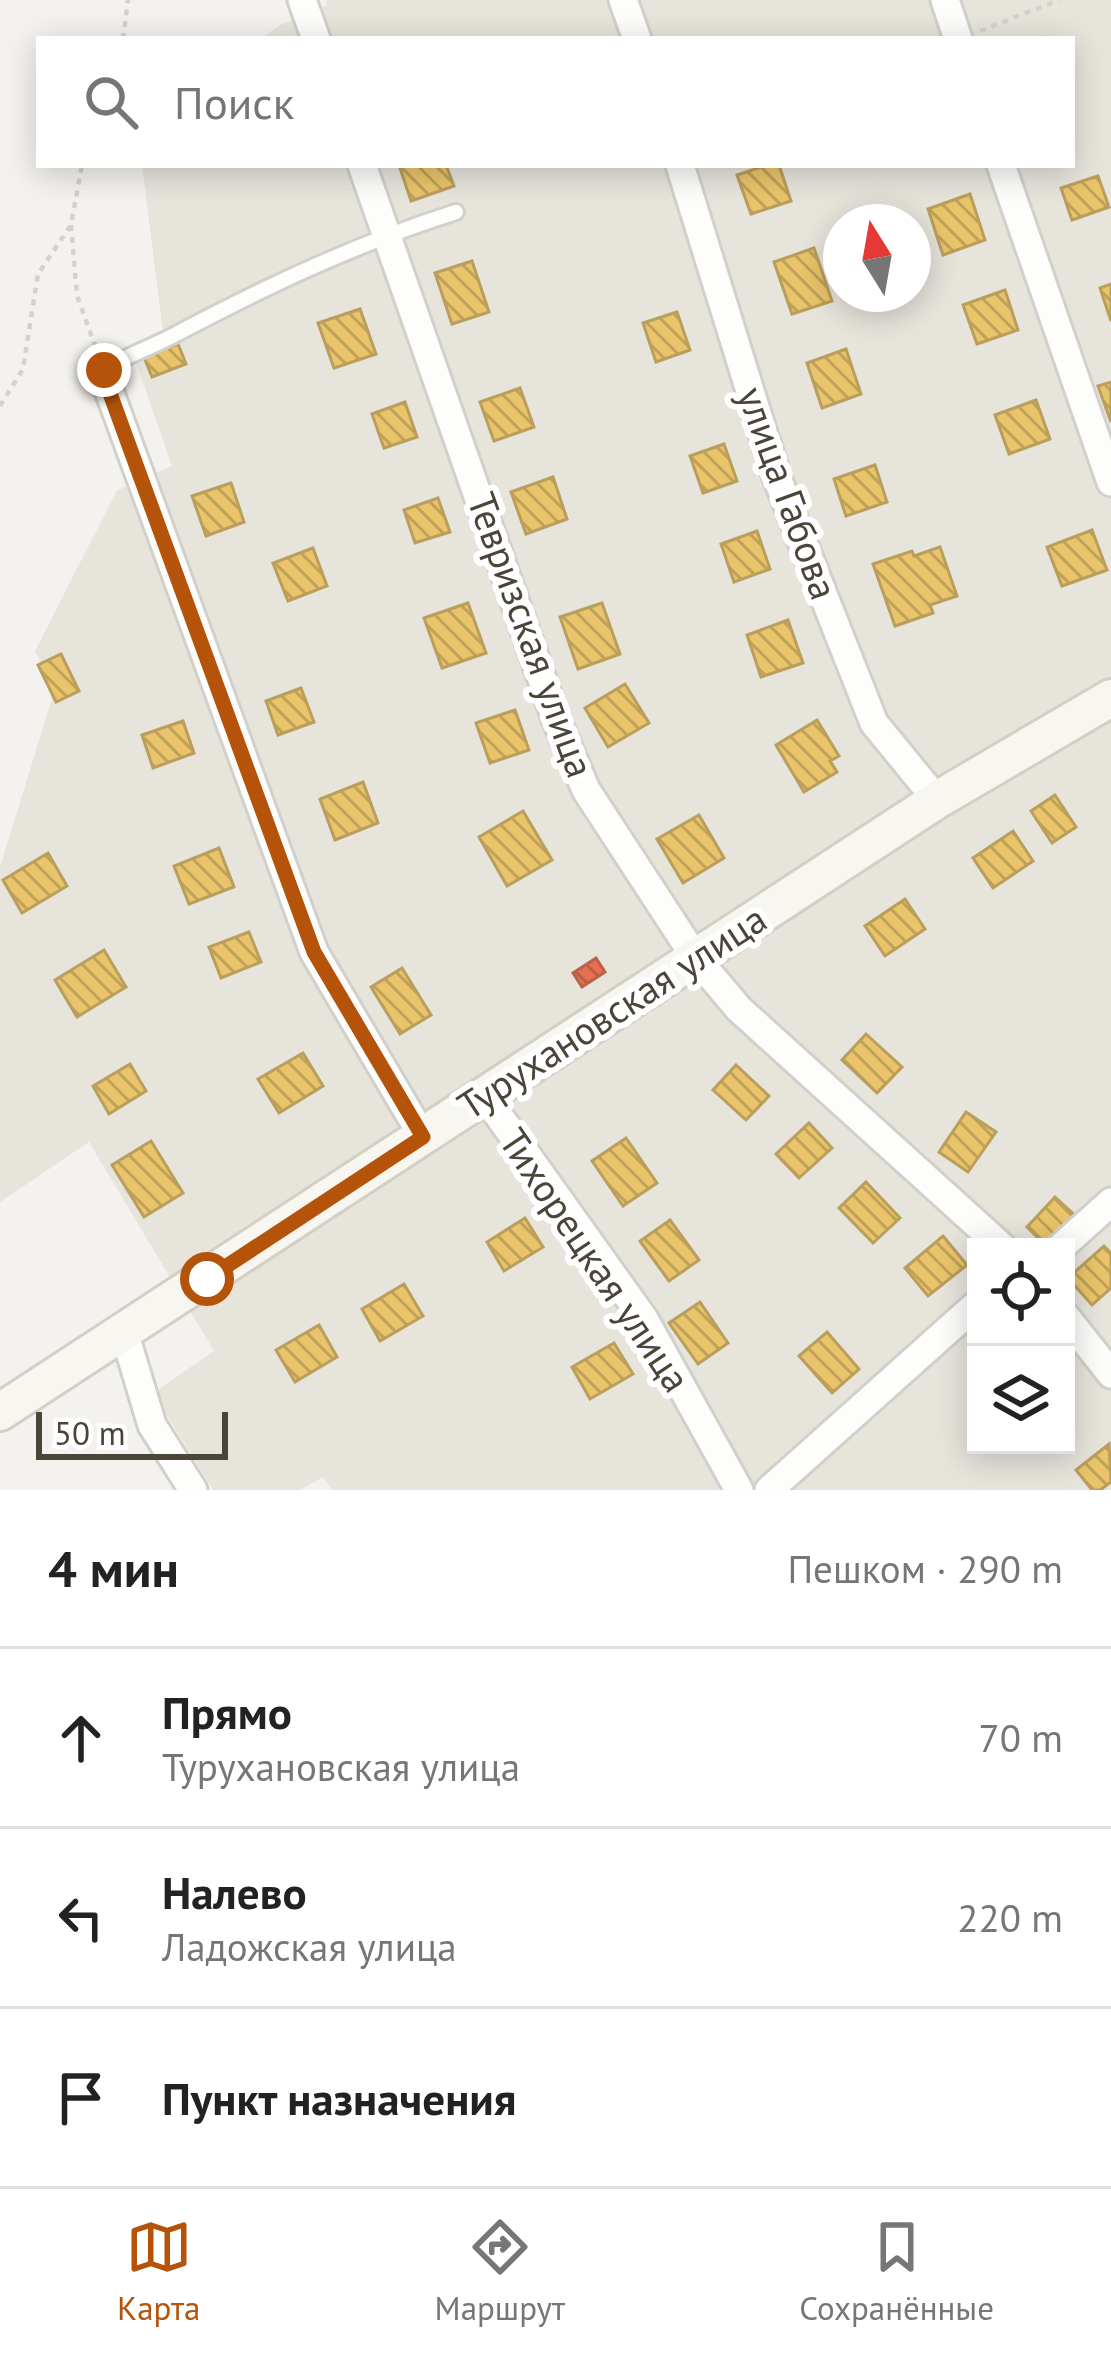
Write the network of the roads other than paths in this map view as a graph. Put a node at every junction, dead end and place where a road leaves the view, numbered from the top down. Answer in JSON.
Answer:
{"nodes":[{"id":1,"x":302,"y":0,"type":"edge"},
{"id":2,"x":623,"y":0,"type":"edge"},
{"id":3,"x":945,"y":0,"type":"edge"},
{"id":4,"x":969,"y":35,"type":"edge"},
{"id":5,"x":315,"y":36,"type":"edge"},
{"id":6,"x":636,"y":36,"type":"edge"},
{"id":7,"x":363,"y":168,"type":"edge"},
{"id":8,"x":681,"y":168,"type":"edge"},
{"id":9,"x":1002,"y":168,"type":"edge"},
{"id":10,"x":456,"y":212,"type":"dead end"},
{"id":11,"x":388,"y":234,"type":"junction"},
{"id":12,"x":104,"y":370,"type":"joint"},
{"id":13,"x":1111,"y":482,"type":"edge"},
{"id":14,"x":1111,"y":698,"type":"edge"},
{"id":15,"x":937,"y":800,"type":"junction"},
{"id":16,"x":695,"y":957,"type":"junction"},
{"id":17,"x":484,"y":1095,"type":"junction"},
{"id":18,"x":423,"y":1137,"type":"junction"},
{"id":19,"x":1111,"y":1202,"type":"edge"},
{"id":20,"x":991,"y":1238,"type":"edge"},
{"id":21,"x":1071,"y":1238,"type":"edge"},
{"id":22,"x":967,"y":1314,"type":"edge"},
{"id":23,"x":1075,"y":1328,"type":"edge"},
{"id":24,"x":124,"y":1332,"type":"junction"},
{"id":25,"x":1111,"y":1374,"type":"edge"},
{"id":26,"x":0,"y":1412,"type":"edge"},
{"id":27,"x":193,"y":1490,"type":"edge"},
{"id":28,"x":739,"y":1490,"type":"edge"},
{"id":29,"x":769,"y":1490,"type":"edge"}],
"edges":[{"from":1,"to":5,"type":"street"},
{"from":2,"to":6,"type":"street"},
{"from":3,"to":4,"type":"street"},
{"from":7,"to":11,"type":"street","name":"Тевризская улица"},
{"from":8,"to":15,"type":"street","name":"улица Габова"},
{"from":9,"to":13,"type":"street"},
{"from":10,"to":11,"type":"lane"},
{"from":11,"to":12,"type":"lane"},
{"from":11,"to":16,"type":"street","name":"Тевризская улица"},
{"from":12,"to":18,"type":"street"},
{"from":14,"to":15,"type":"street","name":"Турухановская улица"},
{"from":15,"to":16,"type":"street","name":"Турухановская улица"},
{"from":16,"to":17,"type":"street","name":"Турухановская улица"},
{"from":16,"to":20,"type":"street","name":"Тевризская улица"},
{"from":17,"to":18,"type":"street","name":"Турухановская улица"},
{"from":17,"to":28,"type":"street","name":"Тихорецкая улица"},
{"from":18,"to":24,"type":"street","name":"Турухановская улица"},
{"from":19,"to":21,"type":"street"},
{"from":22,"to":29,"type":"street"},
{"from":23,"to":25,"type":"street"},
{"from":24,"to":26,"type":"street","name":"Турухановская улица"},
{"from":24,"to":27,"type":"street"}]}
